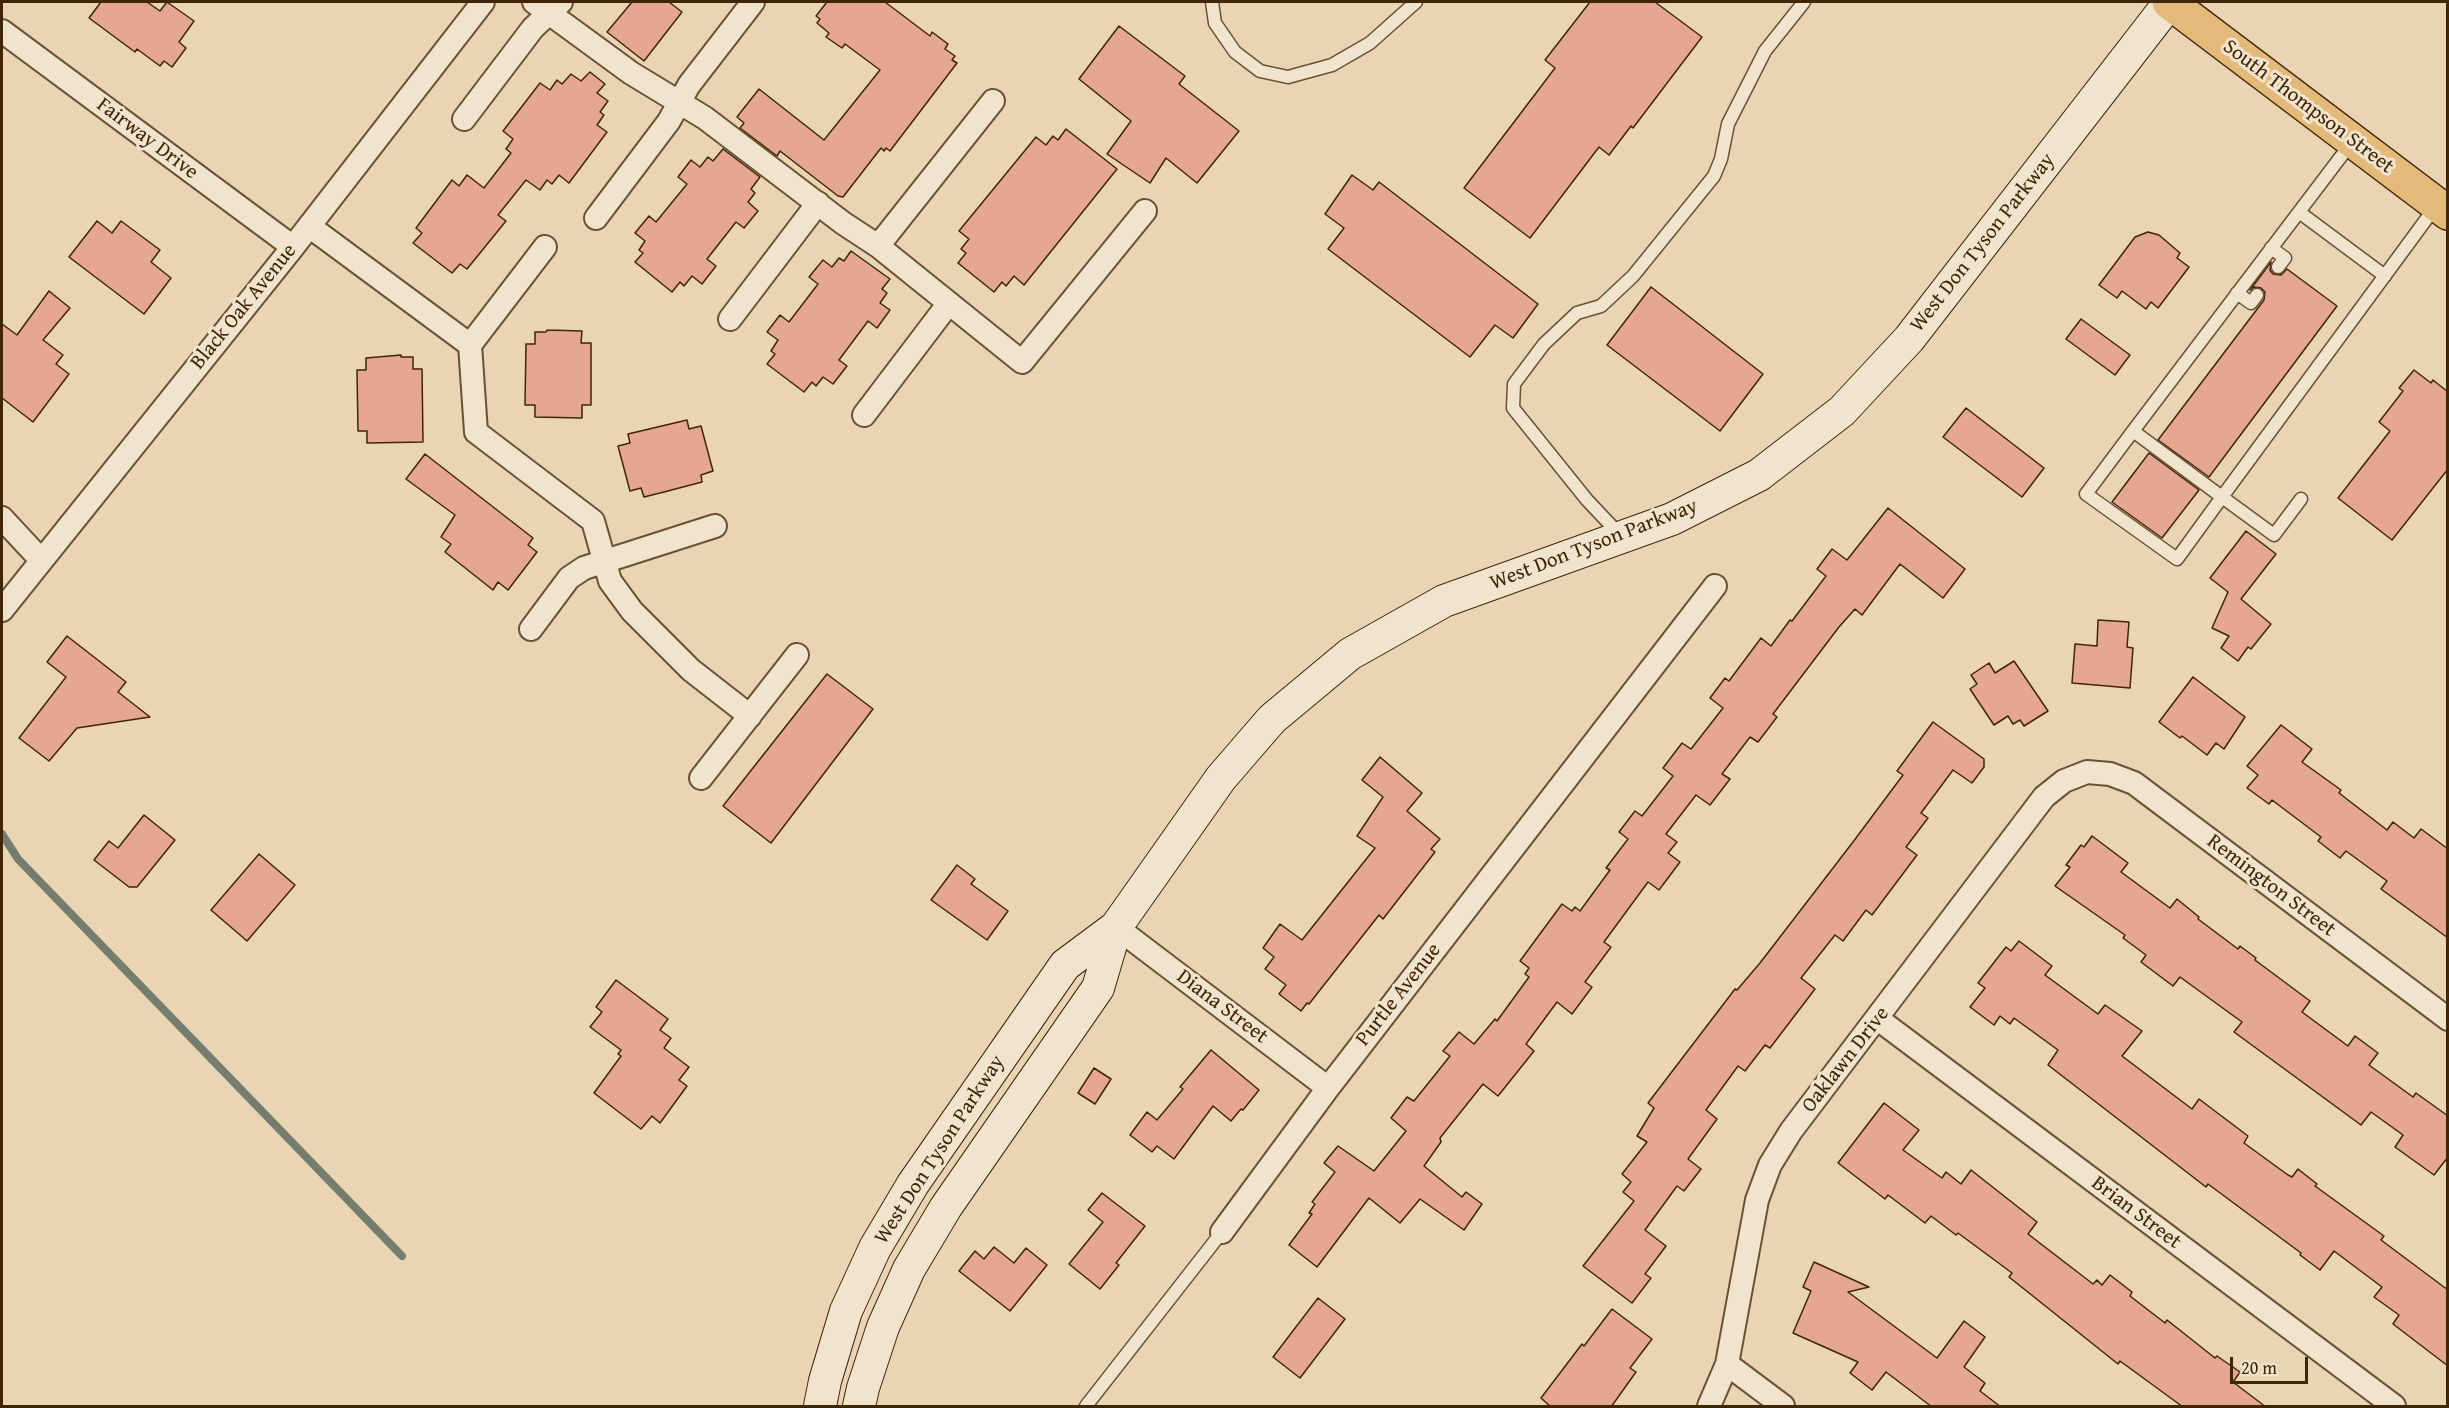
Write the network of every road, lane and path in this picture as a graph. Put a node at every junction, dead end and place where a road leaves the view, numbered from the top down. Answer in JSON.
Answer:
{"nodes":[{"id":1,"x":483,"y":2,"type":"edge"},
{"id":2,"x":753,"y":2,"type":"edge"},
{"id":3,"x":1212,"y":2,"type":"edge"},
{"id":4,"x":1416,"y":2,"type":"edge"},
{"id":5,"x":1804,"y":2,"type":"edge"},
{"id":6,"x":2169,"y":2,"type":"edge"},
{"id":7,"x":548,"y":6,"type":"edge"},
{"id":8,"x":2,"y":31,"type":"edge"},
{"id":9,"x":993,"y":100,"type":"dead end"},
{"id":10,"x":678,"y":102,"type":"junction"},
{"id":11,"x":464,"y":119,"type":"dead end"},
{"id":12,"x":2353,"y":140,"type":"junction"},
{"id":13,"x":818,"y":203,"type":"junction"},
{"id":14,"x":2442,"y":209,"type":"edge"},
{"id":15,"x":1145,"y":212,"type":"dead end"},
{"id":16,"x":2299,"y":212,"type":"junction"},
{"id":17,"x":596,"y":218,"type":"dead end"},
{"id":18,"x":309,"y":225,"type":"junction"},
{"id":19,"x":878,"y":246,"type":"junction"},
{"id":20,"x":293,"y":247,"type":"junction"},
{"id":21,"x":545,"y":247,"type":"dead end"},
{"id":22,"x":2271,"y":248,"type":"junction"},
{"id":23,"x":2278,"y":267,"type":"dead end"},
{"id":24,"x":2385,"y":276,"type":"junction"},
{"id":25,"x":2237,"y":293,"type":"junction"},
{"id":26,"x":2257,"y":295,"type":"dead end"},
{"id":27,"x":949,"y":303,"type":"junction"},
{"id":28,"x":730,"y":319,"type":"dead end"},
{"id":29,"x":470,"y":345,"type":"junction"},
{"id":30,"x":864,"y":415,"type":"dead end"},
{"id":31,"x":2133,"y":431,"type":"junction"},
{"id":32,"x":2222,"y":497,"type":"junction"},
{"id":33,"x":2301,"y":499,"type":"dead end"},
{"id":34,"x":2,"y":518,"type":"edge"},
{"id":35,"x":715,"y":526,"type":"dead end"},
{"id":36,"x":1622,"y":537,"type":"junction"},
{"id":37,"x":41,"y":560,"type":"junction"},
{"id":38,"x":605,"y":561,"type":"junction"},
{"id":39,"x":1715,"y":586,"type":"dead end"},
{"id":40,"x":2,"y":610,"type":"edge"},
{"id":41,"x":531,"y":629,"type":"dead end"},
{"id":42,"x":797,"y":655,"type":"dead end"},
{"id":43,"x":750,"y":716,"type":"junction"},
{"id":44,"x":2087,"y":772,"type":"joint"},
{"id":45,"x":701,"y":778,"type":"dead end"},
{"id":46,"x":1116,"y":927,"type":"junction"},
{"id":47,"x":1878,"y":1018,"type":"junction"},
{"id":48,"x":2448,"y":1019,"type":"edge"},
{"id":49,"x":1328,"y":1088,"type":"junction"},
{"id":50,"x":1222,"y":1232,"type":"joint"},
{"id":51,"x":1727,"y":1364,"type":"junction"},
{"id":52,"x":820,"y":1407,"type":"edge"},
{"id":53,"x":859,"y":1407,"type":"edge"},
{"id":54,"x":1086,"y":1407,"type":"edge"},
{"id":55,"x":1709,"y":1407,"type":"edge"},
{"id":56,"x":1783,"y":1407,"type":"edge"},
{"id":57,"x":2394,"y":1407,"type":"edge"}],
"edges":[{"from":1,"to":18,"type":"street","name":"Black Oak Avenue"},
{"from":2,"to":10,"type":"street"},
{"from":3,"to":4,"type":"lane"},
{"from":5,"to":36,"type":"lane"},
{"from":6,"to":12,"type":"highway","name":"South Thompson Street"},
{"from":6,"to":36,"type":"main road","name":"West Don Tyson Parkway"},
{"from":7,"to":10,"type":"street"},
{"from":7,"to":11,"type":"street"},
{"from":8,"to":20,"type":"street","name":"Fairway Drive"},
{"from":9,"to":19,"type":"street"},
{"from":10,"to":13,"type":"street"},
{"from":10,"to":17,"type":"street"},
{"from":12,"to":14,"type":"highway","name":"South Thompson Street"},
{"from":12,"to":16,"type":"lane"},
{"from":13,"to":19,"type":"street"},
{"from":13,"to":28,"type":"street"},
{"from":14,"to":24,"type":"lane"},
{"from":15,"to":27,"type":"street"},
{"from":16,"to":22,"type":"lane"},
{"from":16,"to":24,"type":"lane"},
{"from":18,"to":20,"type":"street","name":"Black Oak Avenue"},
{"from":18,"to":29,"type":"street"},
{"from":19,"to":27,"type":"street"},
{"from":20,"to":37,"type":"street","name":"Black Oak Avenue"},
{"from":21,"to":29,"type":"street"},
{"from":22,"to":23,"type":"lane"},
{"from":22,"to":25,"type":"lane"},
{"from":24,"to":32,"type":"lane"},
{"from":25,"to":26,"type":"lane"},
{"from":25,"to":31,"type":"lane"},
{"from":27,"to":30,"type":"street"},
{"from":29,"to":38,"type":"street"},
{"from":31,"to":32,"type":"lane"},
{"from":31,"to":32,"type":"lane"},
{"from":32,"to":33,"type":"lane"},
{"from":34,"to":37,"type":"street"},
{"from":35,"to":38,"type":"street"},
{"from":36,"to":46,"type":"main road","name":"West Don Tyson Parkway"},
{"from":37,"to":40,"type":"street","name":"Black Oak Avenue"},
{"from":38,"to":41,"type":"street"},
{"from":38,"to":43,"type":"street"},
{"from":39,"to":49,"type":"street","name":"Purtle Avenue"},
{"from":42,"to":43,"type":"street"},
{"from":43,"to":45,"type":"street"},
{"from":44,"to":47,"type":"street","name":"Oaklawn Drive"},
{"from":44,"to":48,"type":"street","name":"Remington Street"},
{"from":46,"to":49,"type":"street","name":"Diana Street"},
{"from":46,"to":52,"type":"main road","name":"West Don Tyson Parkway"},
{"from":46,"to":53,"type":"main road","name":"West Don Tyson Parkway"},
{"from":47,"to":51,"type":"street","name":"Oaklawn Drive"},
{"from":47,"to":57,"type":"street","name":"Brian Street"},
{"from":49,"to":50,"type":"street","name":"Purtle Avenue"},
{"from":50,"to":54,"type":"lane","name":"Purtle Avenue"},
{"from":51,"to":55,"type":"street","name":"Oaklawn Drive"},
{"from":51,"to":56,"type":"street"}]}
